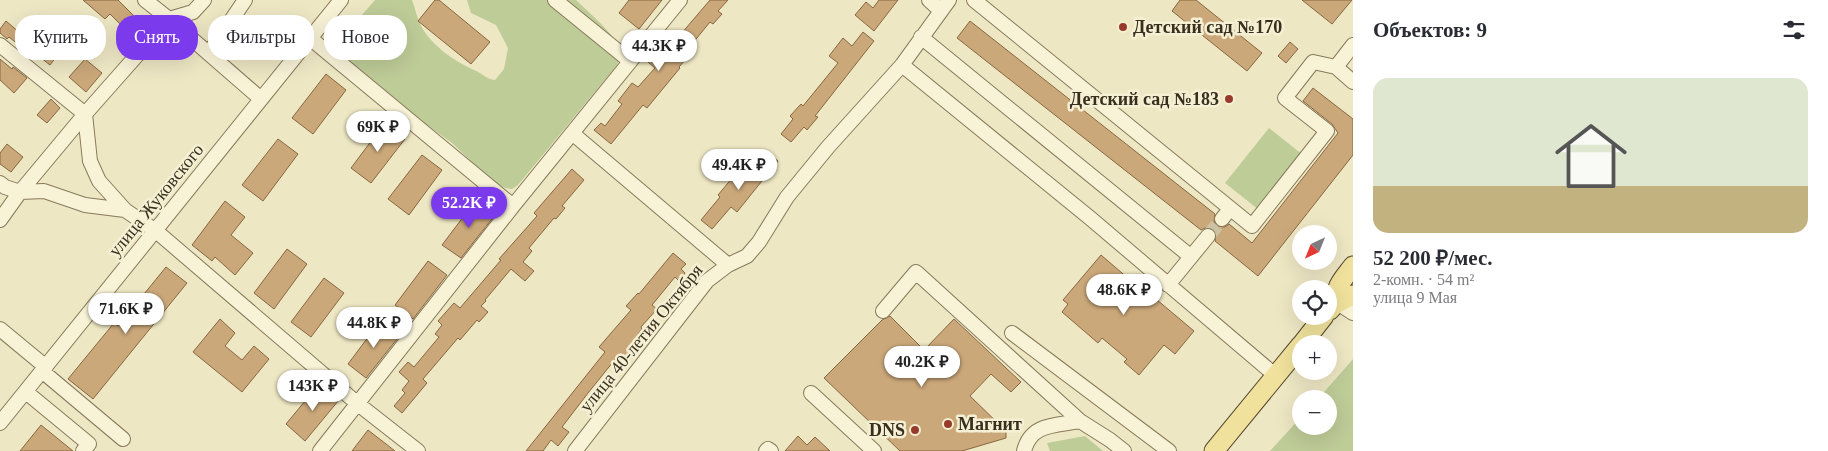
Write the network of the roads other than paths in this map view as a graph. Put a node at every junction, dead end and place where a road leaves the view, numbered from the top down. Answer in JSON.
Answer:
{"nodes":[{"id":1,"x":145,"y":0,"type":"edge"},
{"id":2,"x":204,"y":0,"type":"edge"},
{"id":3,"x":245,"y":0,"type":"edge"},
{"id":4,"x":341,"y":0,"type":"edge"},
{"id":5,"x":555,"y":0,"type":"edge"},
{"id":6,"x":680,"y":0,"type":"edge"},
{"id":7,"x":930,"y":0,"type":"edge"},
{"id":8,"x":974,"y":0,"type":"edge"},
{"id":9,"x":945,"y":5,"type":"edge"},
{"id":10,"x":164,"y":15,"type":"edge"},
{"id":11,"x":183,"y":15,"type":"edge"},
{"id":12,"x":235,"y":15,"type":"edge"},
{"id":13,"x":314,"y":33,"type":"edge"},
{"id":14,"x":922,"y":37,"type":"junction"},
{"id":15,"x":314,"y":41,"type":"edge"},
{"id":16,"x":198,"y":44,"type":"edge"},
{"id":17,"x":0,"y":45,"type":"edge"},
{"id":18,"x":1353,"y":45,"type":"edge"},
{"id":19,"x":208,"y":52,"type":"edge"},
{"id":20,"x":133,"y":60,"type":"edge"},
{"id":21,"x":217,"y":60,"type":"edge"},
{"id":22,"x":292,"y":60,"type":"edge"},
{"id":23,"x":630,"y":60,"type":"junction"},
{"id":24,"x":902,"y":65,"type":"junction"},
{"id":25,"x":1336,"y":67,"type":"junction"},
{"id":26,"x":1353,"y":82,"type":"edge"},
{"id":27,"x":260,"y":99,"type":"junction"},
{"id":28,"x":85,"y":114,"type":"junction"},
{"id":29,"x":572,"y":133,"type":"junction"},
{"id":30,"x":0,"y":183,"type":"edge"},
{"id":31,"x":20,"y":192,"type":"junction"},
{"id":32,"x":513,"y":206,"type":"junction"},
{"id":33,"x":125,"y":210,"type":"junction"},
{"id":34,"x":0,"y":220,"type":"edge"},
{"id":35,"x":156,"y":231,"type":"junction"},
{"id":36,"x":1208,"y":236,"type":"tunnel mouth"},
{"id":37,"x":1190,"y":256,"type":"junction"},
{"id":38,"x":728,"y":265,"type":"junction"},
{"id":39,"x":1353,"y":266,"type":"edge"},
{"id":40,"x":1168,"y":285,"type":"junction"},
{"id":41,"x":1337,"y":290,"type":"edge"},
{"id":42,"x":1337,"y":306,"type":"edge"},
{"id":43,"x":883,"y":311,"type":"dead end"},
{"id":44,"x":1353,"y":313,"type":"edge"},
{"id":45,"x":1319,"y":325,"type":"edge"},
{"id":46,"x":0,"y":329,"type":"edge"},
{"id":47,"x":1012,"y":333,"type":"dead end"},
{"id":48,"x":1310,"y":335,"type":"edge"},
{"id":49,"x":1292,"y":356,"type":"edge"},
{"id":50,"x":44,"y":369,"type":"junction"},
{"id":51,"x":1276,"y":376,"type":"junction"},
{"id":52,"x":26,"y":392,"type":"junction"},
{"id":53,"x":811,"y":393,"type":"dead end"},
{"id":54,"x":358,"y":404,"type":"junction"},
{"id":55,"x":1080,"y":421,"type":"junction"},
{"id":56,"x":0,"y":423,"type":"edge"},
{"id":57,"x":123,"y":439,"type":"dead end"},
{"id":58,"x":1026,"y":448,"type":"edge"},
{"id":59,"x":83,"y":451,"type":"edge"},
{"id":60,"x":320,"y":451,"type":"edge"},
{"id":61,"x":418,"y":451,"type":"edge"},
{"id":62,"x":575,"y":451,"type":"edge"},
{"id":63,"x":766,"y":451,"type":"edge"},
{"id":64,"x":771,"y":451,"type":"edge"},
{"id":65,"x":874,"y":451,"type":"edge"},
{"id":66,"x":1124,"y":451,"type":"edge"},
{"id":67,"x":1169,"y":451,"type":"edge"},
{"id":68,"x":1214,"y":451,"type":"edge"}],
"edges":[{"from":1,"to":10,"type":"street"},
{"from":2,"to":11,"type":"street"},
{"from":3,"to":12,"type":"street"},
{"from":4,"to":13,"type":"street","name":"улица Жуковского"},
{"from":5,"to":23,"type":"street"},
{"from":6,"to":23,"type":"street"},
{"from":7,"to":9,"type":"street"},
{"from":8,"to":25,"type":"street"},
{"from":9,"to":14,"type":"street","name":"улица 40-летия Октября"},
{"from":14,"to":24,"type":"street","name":"улица 40-летия Октября"},
{"from":14,"to":37,"type":"street"},
{"from":15,"to":32,"type":"street"},
{"from":16,"to":19,"type":"street"},
{"from":17,"to":28,"type":"street"},
{"from":18,"to":25,"type":"street"},
{"from":20,"to":28,"type":"street"},
{"from":21,"to":27,"type":"street"},
{"from":22,"to":27,"type":"street","name":"улица Жуковского"},
{"from":23,"to":29,"type":"street"},
{"from":24,"to":38,"type":"street","name":"улица 40-летия Октября"},
{"from":24,"to":40,"type":"street"},
{"from":25,"to":26,"type":"street"},
{"from":27,"to":35,"type":"street","name":"улица Жуковского"},
{"from":28,"to":31,"type":"street"},
{"from":28,"to":33,"type":"street"},
{"from":29,"to":32,"type":"street"},
{"from":29,"to":38,"type":"street"},
{"from":30,"to":31,"type":"street"},
{"from":31,"to":33,"type":"street"},
{"from":31,"to":34,"type":"street"},
{"from":32,"to":54,"type":"street"},
{"from":33,"to":35,"type":"street"},
{"from":35,"to":50,"type":"street","name":"улица Жуковского"},
{"from":35,"to":54,"type":"street"},
{"from":36,"to":37,"type":"street"},
{"from":37,"to":40,"type":"street"},
{"from":38,"to":62,"type":"street","name":"улица 40-летия Октября"},
{"from":39,"to":41,"type":"main road"},
{"from":40,"to":51,"type":"street"},
{"from":42,"to":44,"type":"street"},
{"from":43,"to":55,"type":"street"},
{"from":45,"to":48,"type":"main road"},
{"from":46,"to":50,"type":"street"},
{"from":47,"to":67,"type":"street"},
{"from":49,"to":51,"type":"main road"},
{"from":50,"to":52,"type":"street","name":"улица Жуковского"},
{"from":50,"to":57,"type":"street"},
{"from":51,"to":68,"type":"main road"},
{"from":52,"to":56,"type":"street","name":"улица Жуковского"},
{"from":52,"to":59,"type":"street"},
{"from":53,"to":65,"type":"street"},
{"from":54,"to":60,"type":"street"},
{"from":54,"to":61,"type":"street"},
{"from":55,"to":58,"type":"street"},
{"from":55,"to":66,"type":"street"},
{"from":63,"to":64,"type":"street"}]}
